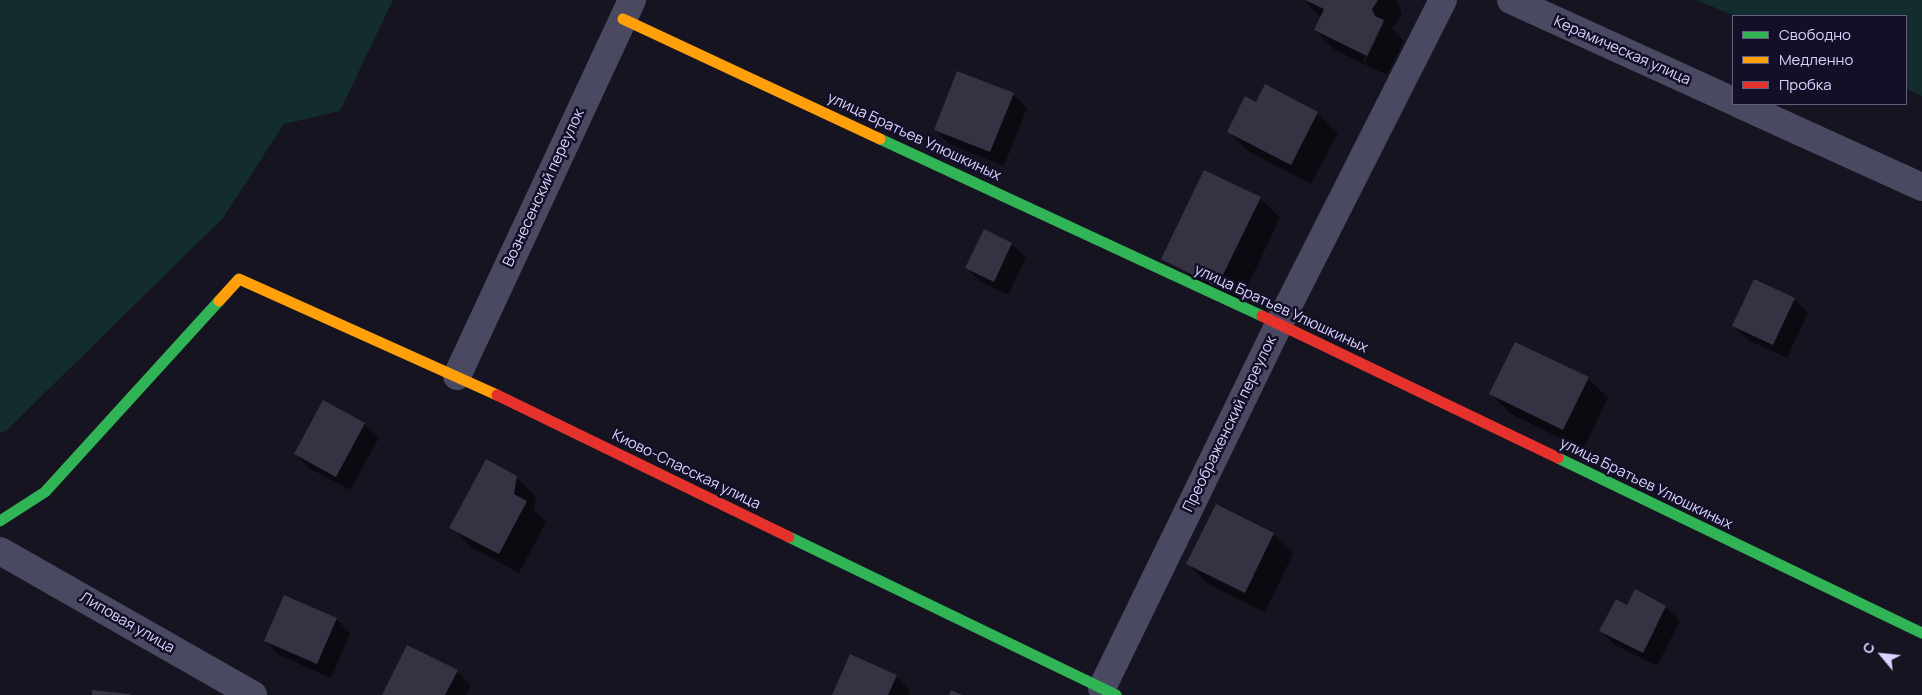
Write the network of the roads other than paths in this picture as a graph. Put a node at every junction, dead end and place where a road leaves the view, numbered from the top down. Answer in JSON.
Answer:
{"nodes":[{"id":1,"x":1443,"y":0,"type":"edge"},
{"id":2,"x":1511,"y":0,"type":"edge"},
{"id":3,"x":628,"y":9,"type":"edge"},
{"id":4,"x":1732,"y":101,"type":"edge"},
{"id":5,"x":1740,"y":105,"type":"edge"},
{"id":6,"x":1922,"y":187,"type":"edge"},
{"id":7,"x":1279,"y":324,"type":"junction"},
{"id":8,"x":457,"y":376,"type":"junction"},
{"id":9,"x":0,"y":521,"type":"edge"},
{"id":10,"x":0,"y":550,"type":"edge"},
{"id":11,"x":1922,"y":633,"type":"edge"},
{"id":12,"x":1109,"y":692,"type":"edge"},
{"id":13,"x":253,"y":695,"type":"edge"}],
"edges":[{"from":1,"to":7,"type":"street","name":"Преображенский переулок"},
{"from":2,"to":4,"type":"street","name":"Керамическая улица"},
{"from":3,"to":7,"type":"street","name":"улица Братьев Улюшкиных"},
{"from":3,"to":8,"type":"street","name":"Вознесенский переулок"},
{"from":5,"to":6,"type":"street"},
{"from":7,"to":11,"type":"street","name":"улица Братьев Улюшкиных"},
{"from":7,"to":12,"type":"street","name":"Преображенский переулок"},
{"from":8,"to":9,"type":"street","name":"Киово-Спасская улица"},
{"from":8,"to":12,"type":"street","name":"Киово-Спасская улица"},
{"from":10,"to":13,"type":"street","name":"Липовая улица"}]}
